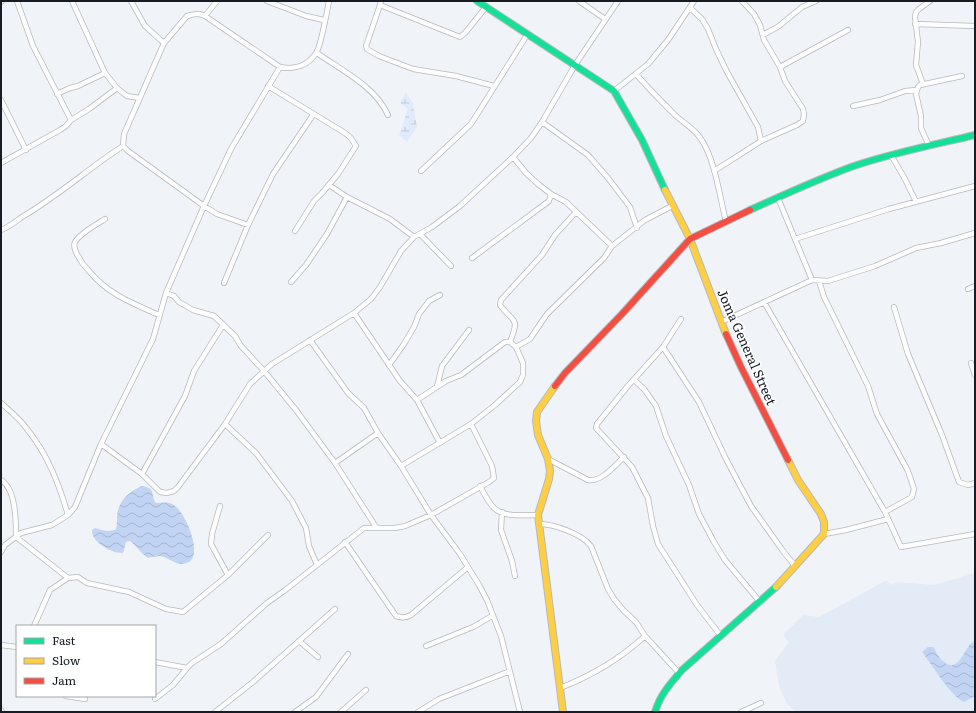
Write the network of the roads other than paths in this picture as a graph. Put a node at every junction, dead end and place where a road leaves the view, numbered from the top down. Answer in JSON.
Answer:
{"nodes":[{"id":1,"x":17,"y":1,"type":"edge"},
{"id":2,"x":72,"y":1,"type":"edge"},
{"id":3,"x":131,"y":1,"type":"edge"},
{"id":4,"x":217,"y":1,"type":"edge"},
{"id":5,"x":267,"y":1,"type":"edge"},
{"id":6,"x":329,"y":1,"type":"edge"},
{"id":7,"x":477,"y":1,"type":"edge"},
{"id":8,"x":579,"y":1,"type":"edge"},
{"id":9,"x":618,"y":1,"type":"edge"},
{"id":10,"x":694,"y":1,"type":"edge"},
{"id":11,"x":742,"y":1,"type":"edge"},
{"id":12,"x":816,"y":1,"type":"edge"},
{"id":13,"x":930,"y":1,"type":"edge"},
{"id":14,"x":380,"y":3,"type":"edge"},
{"id":15,"x":486,"y":7,"type":"junction"},
{"id":16,"x":690,"y":8,"type":"junction"},
{"id":17,"x":205,"y":16,"type":"junction"},
{"id":18,"x":605,"y":19,"type":"junction"},
{"id":19,"x":324,"y":20,"type":"junction"},
{"id":20,"x":915,"y":24,"type":"junction"},
{"id":21,"x":975,"y":26,"type":"edge"},
{"id":22,"x":848,"y":30,"type":"dead end"},
{"id":23,"x":527,"y":35,"type":"junction"},
{"id":24,"x":763,"y":35,"type":"junction"},
{"id":25,"x":164,"y":43,"type":"junction"},
{"id":26,"x":317,"y":53,"type":"junction"},
{"id":27,"x":575,"y":65,"type":"junction"},
{"id":28,"x":280,"y":67,"type":"junction"},
{"id":29,"x":780,"y":67,"type":"junction"},
{"id":30,"x":105,"y":73,"type":"junction"},
{"id":31,"x":636,"y":74,"type":"junction"},
{"id":32,"x":962,"y":76,"type":"dead end"},
{"id":33,"x":923,"y":84,"type":"junction"},
{"id":34,"x":268,"y":86,"type":"junction"},
{"id":35,"x":494,"y":86,"type":"junction"},
{"id":36,"x":117,"y":88,"type":"junction"},
{"id":37,"x":917,"y":90,"type":"junction"},
{"id":38,"x":614,"y":91,"type":"junction"},
{"id":39,"x":57,"y":94,"type":"junction"},
{"id":40,"x":139,"y":98,"type":"junction"},
{"id":41,"x":1,"y":100,"type":"edge"},
{"id":42,"x":853,"y":106,"type":"dead end"},
{"id":43,"x":313,"y":115,"type":"junction"},
{"id":44,"x":388,"y":115,"type":"dead end"},
{"id":45,"x":71,"y":120,"type":"junction"},
{"id":46,"x":542,"y":122,"type":"junction"},
{"id":47,"x":975,"y":134,"type":"edge"},
{"id":48,"x":761,"y":141,"type":"junction"},
{"id":49,"x":123,"y":146,"type":"junction"},
{"id":50,"x":929,"y":146,"type":"junction"},
{"id":51,"x":26,"y":150,"type":"junction"},
{"id":52,"x":891,"y":155,"type":"junction"},
{"id":53,"x":513,"y":157,"type":"junction"},
{"id":54,"x":1,"y":163,"type":"edge"},
{"id":55,"x":421,"y":171,"type":"dead end"},
{"id":56,"x":714,"y":171,"type":"junction"},
{"id":57,"x":329,"y":185,"type":"junction"},
{"id":58,"x":975,"y":186,"type":"edge"},
{"id":59,"x":551,"y":194,"type":"junction"},
{"id":60,"x":347,"y":197,"type":"junction"},
{"id":61,"x":778,"y":198,"type":"junction"},
{"id":62,"x":916,"y":202,"type":"junction"},
{"id":63,"x":204,"y":206,"type":"junction"},
{"id":64,"x":672,"y":206,"type":"junction"},
{"id":65,"x":576,"y":212,"type":"junction"},
{"id":66,"x":105,"y":219,"type":"dead end"},
{"id":67,"x":726,"y":222,"type":"junction"},
{"id":68,"x":248,"y":226,"type":"junction"},
{"id":69,"x":637,"y":228,"type":"junction"},
{"id":70,"x":1,"y":230,"type":"edge"},
{"id":71,"x":295,"y":231,"type":"dead end"},
{"id":72,"x":975,"y":233,"type":"edge"},
{"id":73,"x":420,"y":234,"type":"junction"},
{"id":74,"x":414,"y":237,"type":"junction"},
{"id":75,"x":690,"y":239,"type":"junction"},
{"id":76,"x":795,"y":239,"type":"junction"},
{"id":77,"x":612,"y":246,"type":"junction"},
{"id":78,"x":472,"y":258,"type":"dead end"},
{"id":79,"x":451,"y":266,"type":"dead end"},
{"id":80,"x":812,"y":280,"type":"junction"},
{"id":81,"x":819,"y":281,"type":"junction"},
{"id":82,"x":291,"y":282,"type":"dead end"},
{"id":83,"x":224,"y":283,"type":"dead end"},
{"id":84,"x":975,"y":286,"type":"edge"},
{"id":85,"x":968,"y":289,"type":"dead end"},
{"id":86,"x":166,"y":293,"type":"junction"},
{"id":87,"x":440,"y":295,"type":"dead end"},
{"id":88,"x":764,"y":302,"type":"junction"},
{"id":89,"x":894,"y":308,"type":"dead end"},
{"id":90,"x":354,"y":313,"type":"junction"},
{"id":91,"x":159,"y":316,"type":"junction"},
{"id":92,"x":681,"y":319,"type":"dead end"},
{"id":93,"x":721,"y":322,"type":"junction"},
{"id":94,"x":223,"y":325,"type":"junction"},
{"id":95,"x":469,"y":330,"type":"dead end"},
{"id":96,"x":310,"y":340,"type":"junction"},
{"id":97,"x":510,"y":342,"type":"junction"},
{"id":98,"x":516,"y":347,"type":"junction"},
{"id":99,"x":663,"y":347,"type":"junction"},
{"id":100,"x":971,"y":363,"type":"dead end"},
{"id":101,"x":389,"y":365,"type":"junction"},
{"id":102,"x":264,"y":371,"type":"junction"},
{"id":103,"x":975,"y":375,"type":"edge"},
{"id":104,"x":634,"y":380,"type":"junction"},
{"id":105,"x":437,"y":387,"type":"junction"},
{"id":106,"x":417,"y":400,"type":"junction"},
{"id":107,"x":1,"y":403,"type":"edge"},
{"id":108,"x":224,"y":424,"type":"junction"},
{"id":109,"x":471,"y":424,"type":"junction"},
{"id":110,"x":378,"y":433,"type":"junction"},
{"id":111,"x":440,"y":443,"type":"junction"},
{"id":112,"x":101,"y":444,"type":"junction"},
{"id":113,"x":624,"y":457,"type":"junction"},
{"id":114,"x":548,"y":459,"type":"junction"},
{"id":115,"x":335,"y":463,"type":"junction"},
{"id":116,"x":401,"y":466,"type":"junction"},
{"id":117,"x":142,"y":474,"type":"junction"},
{"id":118,"x":1,"y":480,"type":"edge"},
{"id":119,"x":975,"y":483,"type":"edge"},
{"id":120,"x":480,"y":486,"type":"junction"},
{"id":121,"x":220,"y":506,"type":"dead end"},
{"id":122,"x":502,"y":512,"type":"junction"},
{"id":123,"x":885,"y":512,"type":"junction"},
{"id":124,"x":68,"y":515,"type":"junction"},
{"id":125,"x":431,"y":515,"type":"junction"},
{"id":126,"x":538,"y":515,"type":"junction"},
{"id":127,"x":888,"y":518,"type":"junction"},
{"id":128,"x":538,"y":524,"type":"junction"},
{"id":129,"x":376,"y":527,"type":"junction"},
{"id":130,"x":824,"y":534,"type":"junction"},
{"id":131,"x":975,"y":534,"type":"edge"},
{"id":132,"x":268,"y":535,"type":"dead end"},
{"id":133,"x":16,"y":537,"type":"junction"},
{"id":134,"x":345,"y":542,"type":"junction"},
{"id":135,"x":3,"y":544,"type":"edge"},
{"id":136,"x":1,"y":552,"type":"edge"},
{"id":137,"x":317,"y":564,"type":"junction"},
{"id":138,"x":468,"y":566,"type":"junction"},
{"id":139,"x":795,"y":566,"type":"junction"},
{"id":140,"x":228,"y":575,"type":"junction"},
{"id":141,"x":515,"y":576,"type":"dead end"},
{"id":142,"x":68,"y":578,"type":"junction"},
{"id":143,"x":760,"y":602,"type":"junction"},
{"id":144,"x":335,"y":609,"type":"dead end"},
{"id":145,"x":492,"y":616,"type":"junction"},
{"id":146,"x":34,"y":625,"type":"edge"},
{"id":147,"x":644,"y":636,"type":"junction"},
{"id":148,"x":721,"y":636,"type":"junction"},
{"id":149,"x":299,"y":641,"type":"junction"},
{"id":150,"x":1,"y":645,"type":"edge"},
{"id":151,"x":426,"y":646,"type":"dead end"},
{"id":152,"x":16,"y":647,"type":"edge"},
{"id":153,"x":348,"y":654,"type":"dead end"},
{"id":154,"x":318,"y":657,"type":"dead end"},
{"id":155,"x":156,"y":662,"type":"edge"},
{"id":156,"x":187,"y":668,"type":"junction"},
{"id":157,"x":510,"y":671,"type":"junction"},
{"id":158,"x":679,"y":673,"type":"junction"},
{"id":159,"x":560,"y":688,"type":"junction"},
{"id":160,"x":366,"y":690,"type":"dead end"},
{"id":161,"x":72,"y":697,"type":"edge"},
{"id":162,"x":85,"y":699,"type":"dead end"},
{"id":163,"x":155,"y":699,"type":"dead end"},
{"id":164,"x":761,"y":703,"type":"dead end"},
{"id":165,"x":215,"y":712,"type":"edge"},
{"id":166,"x":295,"y":712,"type":"edge"},
{"id":167,"x":341,"y":712,"type":"edge"},
{"id":168,"x":418,"y":712,"type":"edge"},
{"id":169,"x":520,"y":712,"type":"edge"},
{"id":170,"x":563,"y":712,"type":"edge"},
{"id":171,"x":655,"y":712,"type":"edge"},
{"id":172,"x":741,"y":712,"type":"edge"}],
"edges":[{"from":1,"to":39,"type":"street"},
{"from":2,"to":30,"type":"street"},
{"from":3,"to":25,"type":"street"},
{"from":4,"to":17,"type":"street"},
{"from":5,"to":19,"type":"street"},
{"from":6,"to":19,"type":"street"},
{"from":7,"to":15,"type":"street","name":"Joma General Street"},
{"from":8,"to":18,"type":"street"},
{"from":9,"to":18,"type":"street"},
{"from":10,"to":16,"type":"street"},
{"from":11,"to":24,"type":"street"},
{"from":12,"to":24,"type":"street"},
{"from":13,"to":20,"type":"street"},
{"from":14,"to":15,"type":"street"},
{"from":14,"to":35,"type":"street"},
{"from":15,"to":23,"type":"street","name":"Joma General Street"},
{"from":16,"to":31,"type":"street"},
{"from":16,"to":48,"type":"street"},
{"from":17,"to":25,"type":"street"},
{"from":17,"to":28,"type":"street"},
{"from":18,"to":27,"type":"street"},
{"from":19,"to":26,"type":"street"},
{"from":20,"to":21,"type":"street"},
{"from":20,"to":33,"type":"street"},
{"from":22,"to":29,"type":"street"},
{"from":23,"to":27,"type":"street","name":"Joma General Street"},
{"from":23,"to":35,"type":"street"},
{"from":24,"to":29,"type":"street"},
{"from":25,"to":40,"type":"street"},
{"from":26,"to":28,"type":"street"},
{"from":26,"to":44,"type":"street"},
{"from":27,"to":38,"type":"street","name":"Joma General Street"},
{"from":27,"to":46,"type":"street"},
{"from":28,"to":34,"type":"street"},
{"from":29,"to":48,"type":"street"},
{"from":30,"to":36,"type":"street"},
{"from":30,"to":39,"type":"street"},
{"from":31,"to":38,"type":"street"},
{"from":31,"to":56,"type":"street"},
{"from":32,"to":33,"type":"street"},
{"from":33,"to":37,"type":"street"},
{"from":34,"to":43,"type":"street"},
{"from":34,"to":63,"type":"street"},
{"from":35,"to":55,"type":"street"},
{"from":36,"to":40,"type":"street"},
{"from":36,"to":45,"type":"street"},
{"from":37,"to":42,"type":"street"},
{"from":37,"to":50,"type":"street"},
{"from":38,"to":64,"type":"street","name":"Joma General Street"},
{"from":39,"to":45,"type":"street"},
{"from":40,"to":49,"type":"street"},
{"from":41,"to":51,"type":"street"},
{"from":43,"to":57,"type":"street"},
{"from":43,"to":68,"type":"street"},
{"from":45,"to":51,"type":"street"},
{"from":46,"to":53,"type":"street"},
{"from":46,"to":69,"type":"street"},
{"from":47,"to":50,"type":"street"},
{"from":48,"to":56,"type":"street"},
{"from":49,"to":63,"type":"street"},
{"from":49,"to":70,"type":"street"},
{"from":50,"to":52,"type":"street"},
{"from":51,"to":54,"type":"street"},
{"from":52,"to":61,"type":"street"},
{"from":52,"to":62,"type":"street"},
{"from":53,"to":59,"type":"street"},
{"from":53,"to":73,"type":"street"},
{"from":56,"to":67,"type":"street"},
{"from":57,"to":60,"type":"street"},
{"from":57,"to":71,"type":"street"},
{"from":58,"to":62,"type":"street"},
{"from":59,"to":65,"type":"street"},
{"from":59,"to":78,"type":"street"},
{"from":60,"to":74,"type":"street"},
{"from":60,"to":82,"type":"street"},
{"from":61,"to":67,"type":"street"},
{"from":61,"to":76,"type":"street"},
{"from":62,"to":76,"type":"street"},
{"from":63,"to":68,"type":"street"},
{"from":63,"to":86,"type":"street"},
{"from":64,"to":69,"type":"street"},
{"from":64,"to":75,"type":"street","name":"Joma General Street"},
{"from":65,"to":77,"type":"street"},
{"from":65,"to":97,"type":"street"},
{"from":66,"to":91,"type":"street"},
{"from":67,"to":75,"type":"street"},
{"from":68,"to":83,"type":"street"},
{"from":69,"to":77,"type":"street"},
{"from":72,"to":81,"type":"street"},
{"from":73,"to":74,"type":"street"},
{"from":73,"to":79,"type":"street"},
{"from":74,"to":90,"type":"street"},
{"from":75,"to":93,"type":"street","name":"Joma General Street"},
{"from":75,"to":114,"type":"street"},
{"from":76,"to":80,"type":"street"},
{"from":77,"to":98,"type":"street"},
{"from":80,"to":81,"type":"street"},
{"from":80,"to":88,"type":"street"},
{"from":81,"to":123,"type":"street"},
{"from":84,"to":85,"type":"street"},
{"from":86,"to":91,"type":"street"},
{"from":86,"to":94,"type":"street"},
{"from":87,"to":101,"type":"street"},
{"from":88,"to":93,"type":"street"},
{"from":88,"to":123,"type":"street"},
{"from":89,"to":119,"type":"street"},
{"from":90,"to":96,"type":"street"},
{"from":90,"to":101,"type":"street"},
{"from":91,"to":112,"type":"street"},
{"from":92,"to":99,"type":"street"},
{"from":93,"to":130,"type":"street","name":"Joma General Street"},
{"from":94,"to":102,"type":"street"},
{"from":94,"to":117,"type":"street"},
{"from":95,"to":105,"type":"street"},
{"from":96,"to":102,"type":"street"},
{"from":96,"to":110,"type":"street"},
{"from":97,"to":98,"type":"street"},
{"from":97,"to":105,"type":"street"},
{"from":98,"to":109,"type":"street"},
{"from":99,"to":104,"type":"street"},
{"from":99,"to":139,"type":"street"},
{"from":100,"to":103,"type":"street"},
{"from":101,"to":106,"type":"street"},
{"from":102,"to":108,"type":"street"},
{"from":102,"to":115,"type":"street"},
{"from":104,"to":113,"type":"street"},
{"from":104,"to":143,"type":"street"},
{"from":105,"to":106,"type":"street"},
{"from":106,"to":111,"type":"street"},
{"from":107,"to":124,"type":"street"},
{"from":108,"to":117,"type":"street"},
{"from":108,"to":137,"type":"street"},
{"from":109,"to":111,"type":"street"},
{"from":109,"to":120,"type":"street"},
{"from":110,"to":115,"type":"street"},
{"from":110,"to":116,"type":"street"},
{"from":111,"to":116,"type":"street"},
{"from":112,"to":117,"type":"street"},
{"from":112,"to":124,"type":"street"},
{"from":113,"to":114,"type":"street"},
{"from":113,"to":148,"type":"street"},
{"from":114,"to":126,"type":"street"},
{"from":115,"to":129,"type":"street"},
{"from":116,"to":125,"type":"street"},
{"from":118,"to":133,"type":"street"},
{"from":120,"to":122,"type":"street"},
{"from":120,"to":125,"type":"street"},
{"from":121,"to":140,"type":"street"},
{"from":122,"to":126,"type":"street"},
{"from":122,"to":141,"type":"street"},
{"from":123,"to":127,"type":"street"},
{"from":124,"to":133,"type":"street"},
{"from":125,"to":129,"type":"street"},
{"from":125,"to":138,"type":"street"},
{"from":126,"to":128,"type":"street"},
{"from":127,"to":130,"type":"street"},
{"from":127,"to":131,"type":"street"},
{"from":128,"to":147,"type":"street"},
{"from":128,"to":159,"type":"street"},
{"from":129,"to":134,"type":"street"},
{"from":130,"to":139,"type":"street"},
{"from":132,"to":140,"type":"street"},
{"from":133,"to":135,"type":"street"},
{"from":133,"to":142,"type":"street"},
{"from":134,"to":137,"type":"street"},
{"from":134,"to":138,"type":"street"},
{"from":135,"to":136,"type":"street"},
{"from":137,"to":156,"type":"street"},
{"from":138,"to":145,"type":"street"},
{"from":139,"to":143,"type":"street"},
{"from":140,"to":142,"type":"street"},
{"from":142,"to":146,"type":"street"},
{"from":143,"to":148,"type":"street"},
{"from":144,"to":149,"type":"street"},
{"from":145,"to":151,"type":"street"},
{"from":145,"to":157,"type":"street"},
{"from":147,"to":158,"type":"street"},
{"from":147,"to":159,"type":"street"},
{"from":148,"to":158,"type":"street"},
{"from":149,"to":154,"type":"street"},
{"from":149,"to":165,"type":"street"},
{"from":150,"to":152,"type":"street"},
{"from":153,"to":166,"type":"street"},
{"from":155,"to":156,"type":"street"},
{"from":156,"to":163,"type":"street"},
{"from":157,"to":168,"type":"street"},
{"from":157,"to":169,"type":"street"},
{"from":158,"to":171,"type":"street"},
{"from":159,"to":170,"type":"street"},
{"from":160,"to":167,"type":"street"},
{"from":161,"to":162,"type":"street"},
{"from":164,"to":172,"type":"street"}]}
